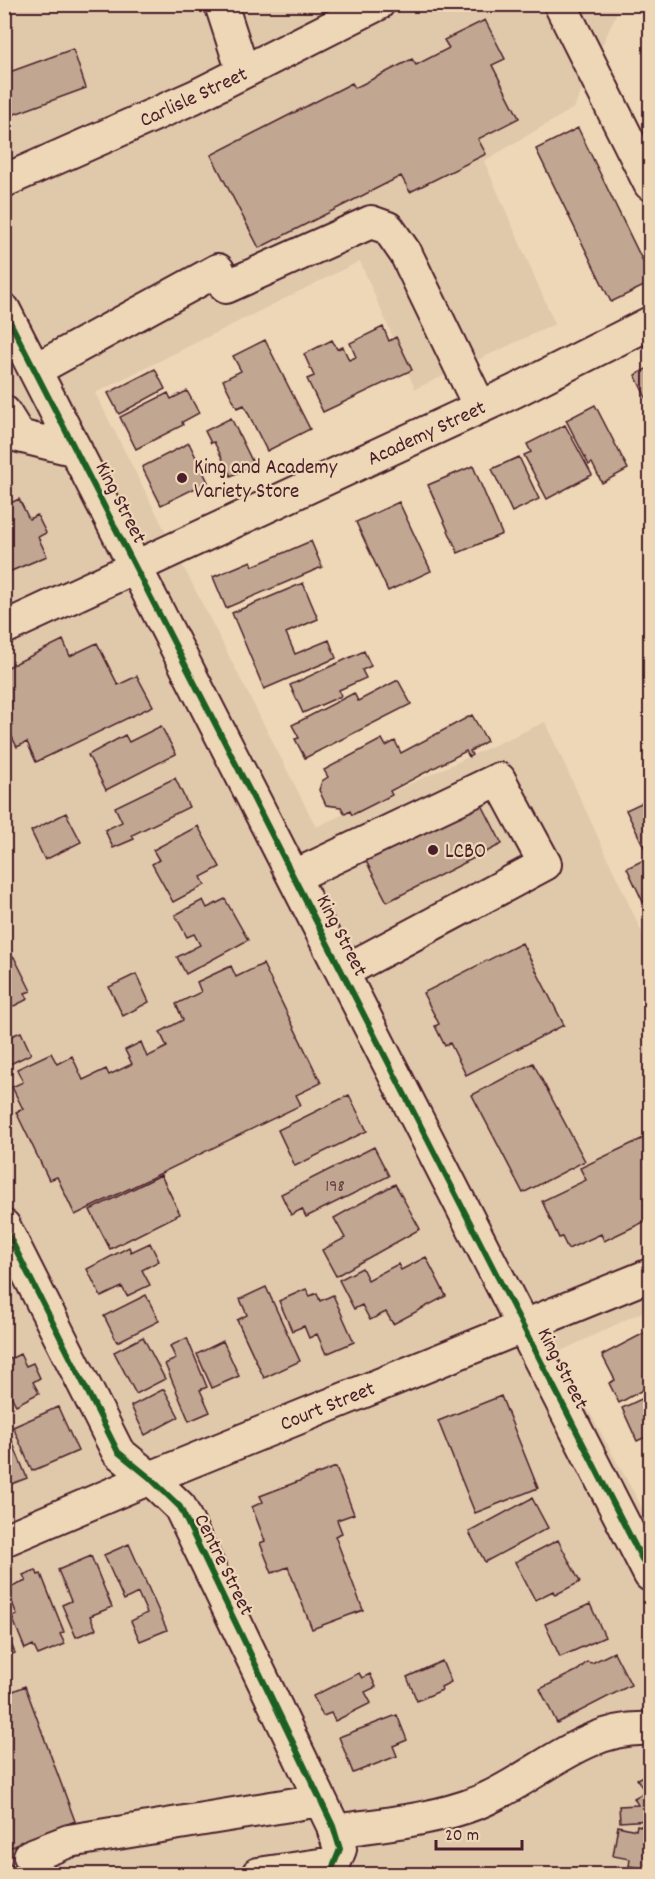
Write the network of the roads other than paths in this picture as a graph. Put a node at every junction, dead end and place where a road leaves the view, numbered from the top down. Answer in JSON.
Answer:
{"nodes":[{"id":1,"x":221,"y":4,"type":"edge"},
{"id":2,"x":378,"y":4,"type":"edge"},
{"id":3,"x":560,"y":4,"type":"edge"},
{"id":4,"x":243,"y":72,"type":"junction"},
{"id":5,"x":4,"y":181,"type":"edge"},
{"id":6,"x":651,"y":184,"type":"edge"},
{"id":7,"x":6,"y":320,"type":"edge"},
{"id":8,"x":651,"y":323,"type":"edge"},
{"id":9,"x":35,"y":370,"type":"junction"},
{"id":10,"x":480,"y":407,"type":"junction"},
{"id":11,"x":4,"y":412,"type":"edge"},
{"id":12,"x":76,"y":450,"type":"junction"},
{"id":13,"x":136,"y":566,"type":"junction"},
{"id":14,"x":4,"y":628,"type":"edge"},
{"id":15,"x":294,"y":876,"type":"junction"},
{"id":16,"x":343,"y":972,"type":"junction"},
{"id":17,"x":4,"y":1226,"type":"edge"},
{"id":18,"x":651,"y":1275,"type":"edge"},
{"id":19,"x":524,"y":1325,"type":"junction"},
{"id":20,"x":150,"y":1478,"type":"junction"},
{"id":21,"x":4,"y":1540,"type":"edge"},
{"id":22,"x":651,"y":1575,"type":"edge"},
{"id":23,"x":651,"y":1729,"type":"edge"},
{"id":24,"x":320,"y":1800,"type":"junction"},
{"id":25,"x":334,"y":1831,"type":"junction"},
{"id":26,"x":30,"y":1856,"type":"dead end"},
{"id":27,"x":332,"y":1869,"type":"edge"},
{"id":28,"x":258,"y":1875,"type":"edge"}],
"edges":[{"from":1,"to":4,"type":"street"},
{"from":2,"to":4,"type":"street","name":"Carlisle Street"},
{"from":3,"to":6,"type":"street"},
{"from":4,"to":5,"type":"street","name":"Carlisle Street"},
{"from":7,"to":9,"type":"street","name":"King Street"},
{"from":8,"to":10,"type":"street","name":"Academy Street"},
{"from":9,"to":10,"type":"street"},
{"from":9,"to":12,"type":"street","name":"King Street"},
{"from":10,"to":13,"type":"street","name":"Academy Street"},
{"from":11,"to":12,"type":"street"},
{"from":12,"to":13,"type":"street","name":"King Street"},
{"from":13,"to":14,"type":"street","name":"Academy Street"},
{"from":13,"to":15,"type":"street","name":"King Street"},
{"from":15,"to":16,"type":"street","name":"King Street"},
{"from":15,"to":16,"type":"street"},
{"from":16,"to":19,"type":"street","name":"King Street"},
{"from":17,"to":20,"type":"street","name":"Centre Street"},
{"from":18,"to":19,"type":"street","name":"Court Street"},
{"from":19,"to":20,"type":"street","name":"Court Street"},
{"from":19,"to":22,"type":"street","name":"King Street"},
{"from":20,"to":21,"type":"street","name":"Court Street"},
{"from":20,"to":24,"type":"street","name":"Centre Street"},
{"from":23,"to":25,"type":"street"},
{"from":24,"to":25,"type":"street","name":"Centre Street"},
{"from":24,"to":26,"type":"street"},
{"from":25,"to":27,"type":"street","name":"Centre Street"},
{"from":27,"to":28,"type":"street"}]}
